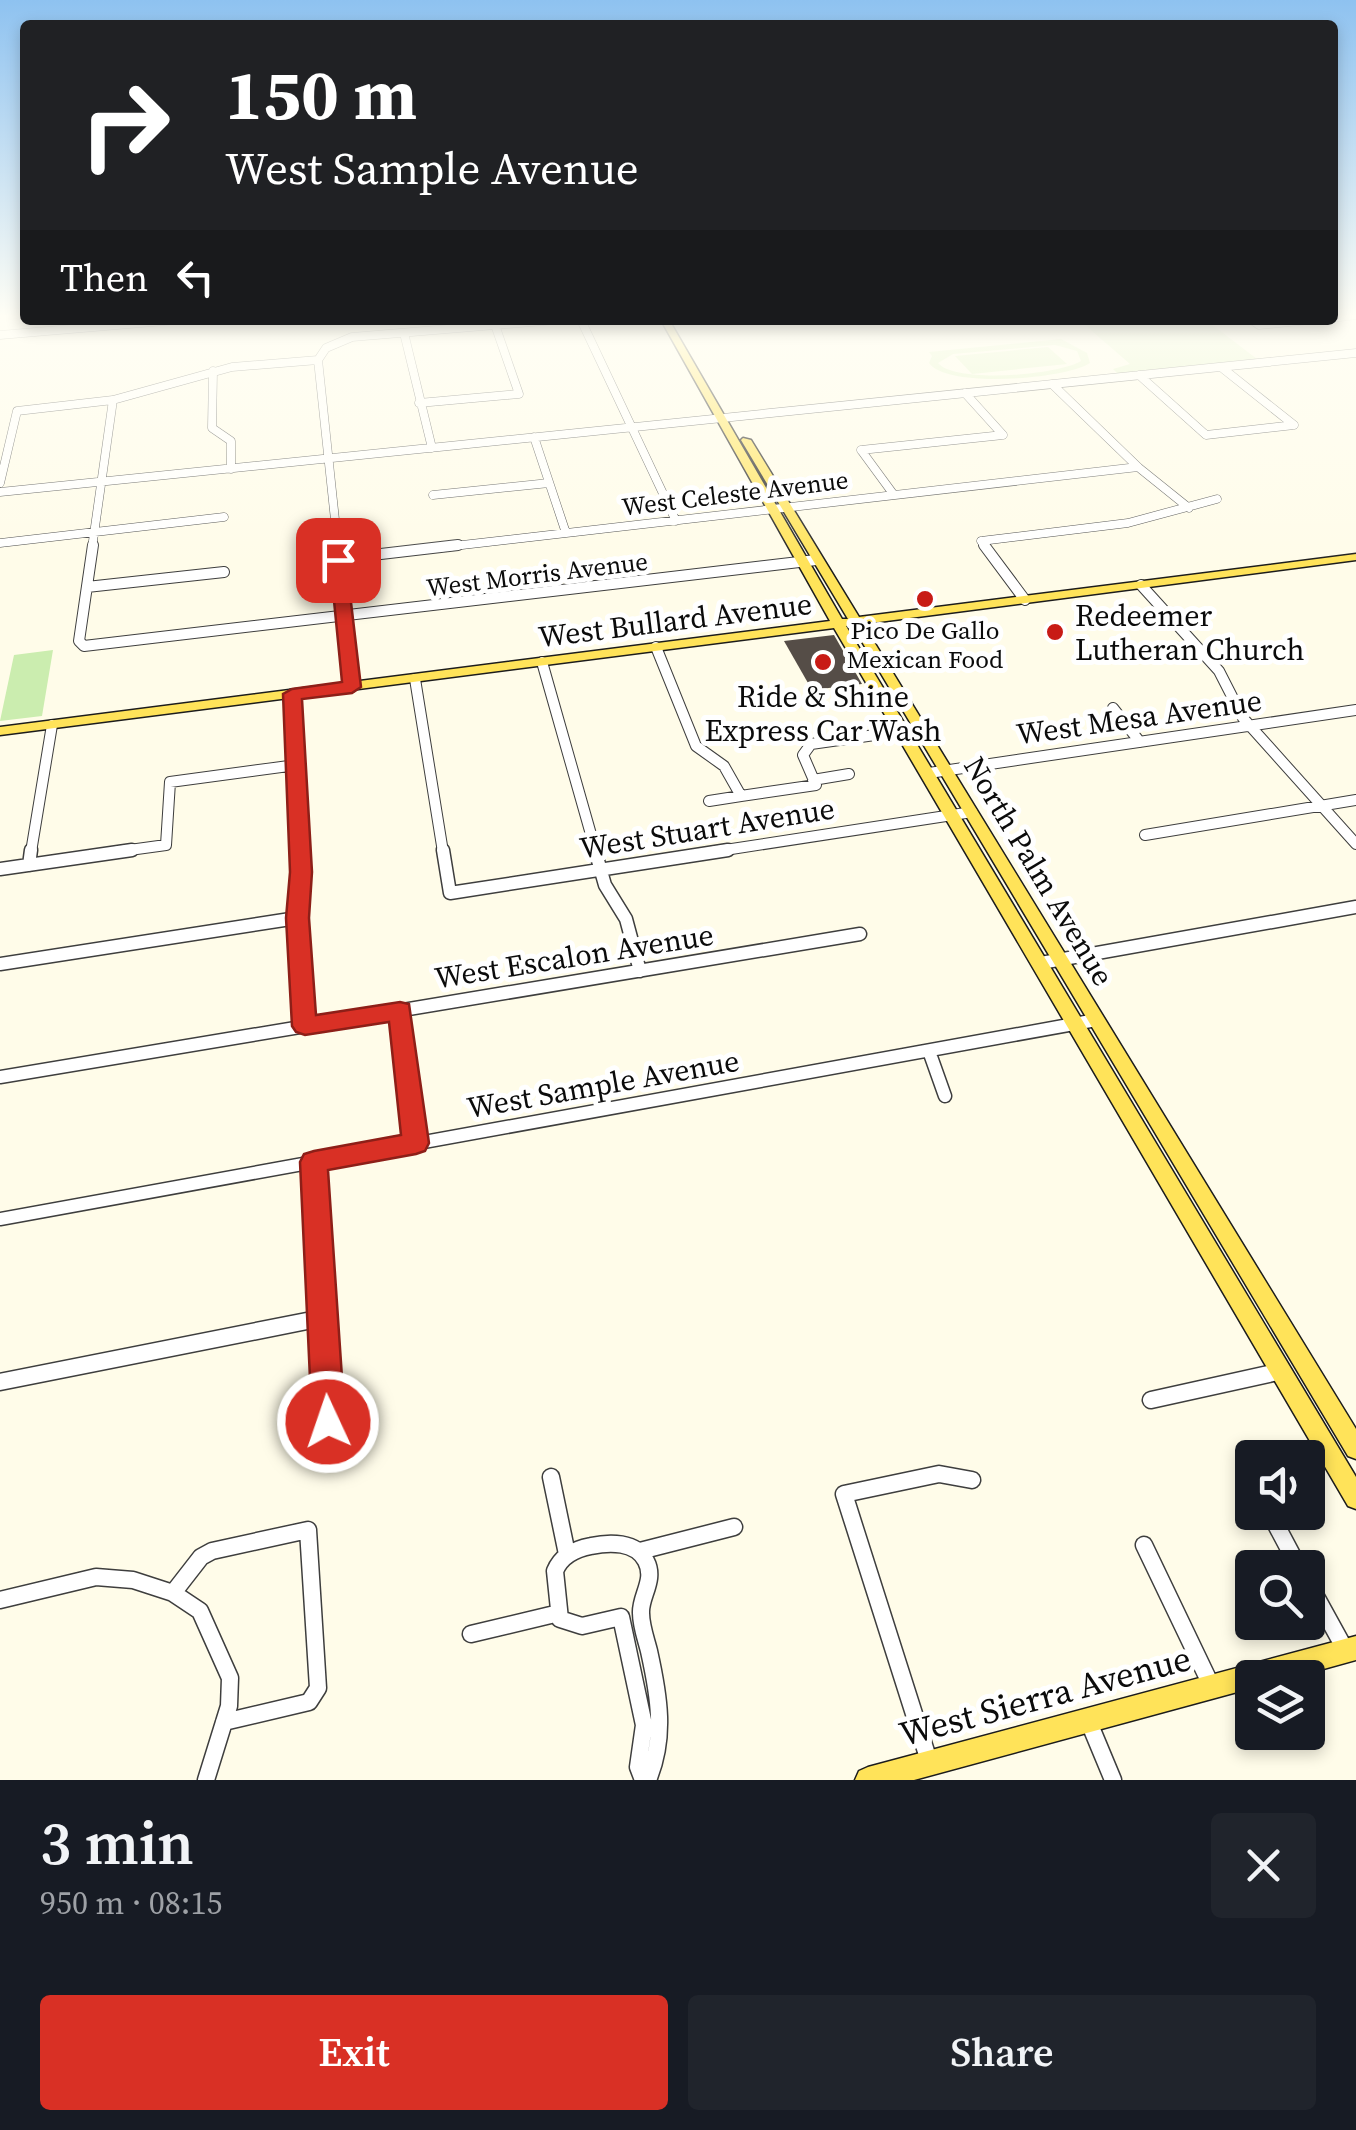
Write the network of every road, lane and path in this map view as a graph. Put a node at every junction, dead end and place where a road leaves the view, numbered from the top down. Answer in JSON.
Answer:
{"nodes":[{"id":1,"x":119,"y":398,"type":"edge"},
{"id":2,"x":212,"y":398,"type":"edge"},
{"id":3,"x":322,"y":398,"type":"edge"},
{"id":4,"x":419,"y":398,"type":"edge"},
{"id":5,"x":478,"y":398,"type":"edge"},
{"id":6,"x":618,"y":398,"type":"edge"},
{"id":7,"x":715,"y":398,"type":"edge"},
{"id":8,"x":925,"y":398,"type":"edge"},
{"id":9,"x":969,"y":398,"type":"edge"},
{"id":10,"x":1066,"y":398,"type":"edge"},
{"id":11,"x":1163,"y":398,"type":"edge"},
{"id":12,"x":1260,"y":398,"type":"edge"},
{"id":13,"x":113,"y":400,"type":"junction"},
{"id":14,"x":420,"y":404,"type":"junction"},
{"id":15,"x":727,"y":418,"type":"junction"},
{"id":16,"x":632,"y":427,"type":"junction"},
{"id":17,"x":534,"y":437,"type":"junction"},
{"id":18,"x":432,"y":448,"type":"junction"},
{"id":19,"x":328,"y":458,"type":"junction"},
{"id":20,"x":231,"y":468,"type":"junction"},
{"id":21,"x":1138,"y":468,"type":"junction"},
{"id":22,"x":104,"y":482,"type":"junction"},
{"id":23,"x":0,"y":483,"type":"edge"},
{"id":24,"x":549,"y":483,"type":"junction"},
{"id":25,"x":0,"y":492,"type":"edge"},
{"id":26,"x":433,"y":495,"type":"dead end"},
{"id":27,"x":894,"y":495,"type":"junction"},
{"id":28,"x":1218,"y":499,"type":"dead end"},
{"id":29,"x":1189,"y":508,"type":"junction"},
{"id":30,"x":780,"y":509,"type":"junction"},
{"id":31,"x":224,"y":516,"type":"dead end"},
{"id":32,"x":676,"y":521,"type":"junction"},
{"id":33,"x":96,"y":531,"type":"junction"},
{"id":34,"x":566,"y":533,"type":"junction"},
{"id":35,"x":0,"y":543,"type":"edge"},
{"id":36,"x":1356,"y":557,"type":"edge"},
{"id":37,"x":338,"y":560,"type":"junction"},
{"id":38,"x":810,"y":560,"type":"junction"},
{"id":39,"x":224,"y":572,"type":"dead end"},
{"id":40,"x":1141,"y":585,"type":"junction"},
{"id":41,"x":87,"y":588,"type":"junction"},
{"id":42,"x":1025,"y":600,"type":"junction"},
{"id":43,"x":345,"y":618,"type":"junction"},
{"id":44,"x":846,"y":623,"type":"junction"},
{"id":45,"x":656,"y":648,"type":"junction"},
{"id":46,"x":542,"y":662,"type":"junction"},
{"id":47,"x":415,"y":678,"type":"junction"},
{"id":48,"x":875,"y":685,"type":"junction"},
{"id":49,"x":352,"y":687,"type":"junction"},
{"id":50,"x":292,"y":694,"type":"junction"},
{"id":51,"x":1113,"y":708,"type":"dead end"},
{"id":52,"x":1356,"y":710,"type":"edge"},
{"id":53,"x":52,"y":725,"type":"junction"},
{"id":54,"x":1250,"y":726,"type":"junction"},
{"id":55,"x":902,"y":731,"type":"junction"},
{"id":56,"x":0,"y":732,"type":"edge"},
{"id":57,"x":923,"y":734,"type":"junction"},
{"id":58,"x":1140,"y":742,"type":"junction"},
{"id":59,"x":296,"y":765,"type":"junction"},
{"id":60,"x":938,"y":772,"type":"junction"},
{"id":61,"x":850,"y":774,"type":"dead end"},
{"id":62,"x":814,"y":780,"type":"junction"},
{"id":63,"x":741,"y":796,"type":"junction"},
{"id":64,"x":1356,"y":800,"type":"edge"},
{"id":65,"x":708,"y":801,"type":"dead end"},
{"id":66,"x":1322,"y":806,"type":"junction"},
{"id":67,"x":963,"y":813,"type":"junction"},
{"id":68,"x":1145,"y":835,"type":"dead end"},
{"id":69,"x":1356,"y":844,"type":"edge"},
{"id":70,"x":29,"y":864,"type":"junction"},
{"id":71,"x":0,"y":868,"type":"edge"},
{"id":72,"x":600,"y":870,"type":"junction"},
{"id":73,"x":1356,"y":908,"type":"edge"},
{"id":74,"x":297,"y":918,"type":"junction"},
{"id":75,"x":860,"y":934,"type":"dead end"},
{"id":76,"x":1060,"y":959,"type":"junction"},
{"id":77,"x":1042,"y":963,"type":"junction"},
{"id":78,"x":0,"y":964,"type":"edge"},
{"id":79,"x":640,"y":971,"type":"junction"},
{"id":80,"x":400,"y":1011,"type":"junction"},
{"id":81,"x":1096,"y":1020,"type":"junction"},
{"id":82,"x":1077,"y":1023,"type":"junction"},
{"id":83,"x":305,"y":1026,"type":"junction"},
{"id":84,"x":929,"y":1051,"type":"junction"},
{"id":85,"x":0,"y":1077,"type":"edge"},
{"id":86,"x":946,"y":1096,"type":"dead end"},
{"id":87,"x":416,"y":1143,"type":"junction"},
{"id":88,"x":314,"y":1162,"type":"junction"},
{"id":89,"x":0,"y":1219,"type":"edge"},
{"id":90,"x":322,"y":1318,"type":"junction"},
{"id":91,"x":1282,"y":1371,"type":"junction"},
{"id":92,"x":0,"y":1382,"type":"edge"},
{"id":93,"x":1152,"y":1400,"type":"dead end"},
{"id":94,"x":328,"y":1422,"type":"dead end"},
{"id":95,"x":1356,"y":1450,"type":"edge"},
{"id":96,"x":552,"y":1477,"type":"dead end"},
{"id":97,"x":972,"y":1480,"type":"dead end"},
{"id":98,"x":1356,"y":1498,"type":"edge"},
{"id":99,"x":734,"y":1527,"type":"dead end"},
{"id":100,"x":1144,"y":1545,"type":"dead end"},
{"id":101,"x":640,"y":1551,"type":"junction"},
{"id":102,"x":567,"y":1554,"type":"junction"},
{"id":103,"x":173,"y":1593,"type":"junction"},
{"id":104,"x":0,"y":1600,"type":"edge"},
{"id":105,"x":1325,"y":1609,"type":"edge"},
{"id":106,"x":559,"y":1613,"type":"junction"},
{"id":107,"x":630,"y":1614,"type":"junction"},
{"id":108,"x":471,"y":1634,"type":"dead end"},
{"id":109,"x":1351,"y":1650,"type":"edge"},
{"id":110,"x":1212,"y":1687,"type":"junction"},
{"id":111,"x":1088,"y":1720,"type":"junction"},
{"id":112,"x":224,"y":1722,"type":"junction"},
{"id":113,"x":930,"y":1764,"type":"junction"},
{"id":114,"x":206,"y":1780,"type":"edge"},
{"id":115,"x":645,"y":1780,"type":"edge"},
{"id":116,"x":868,"y":1780,"type":"edge"},
{"id":117,"x":1113,"y":1780,"type":"edge"}],
"edges":[{"from":1,"to":13,"type":"street"},
{"from":2,"to":20,"type":"street"},
{"from":3,"to":19,"type":"street"},
{"from":4,"to":14,"type":"street"},
{"from":5,"to":14,"type":"street"},
{"from":6,"to":16,"type":"street"},
{"from":7,"to":15,"type":"main road","name":"North Palm Avenue"},
{"from":8,"to":15,"type":"street"},
{"from":9,"to":27,"type":"street"},
{"from":10,"to":21,"type":"street"},
{"from":11,"to":12,"type":"street"},
{"from":13,"to":22,"type":"street"},
{"from":13,"to":23,"type":"street"},
{"from":14,"to":18,"type":"street"},
{"from":15,"to":16,"type":"street"},
{"from":15,"to":30,"type":"main road","name":"North Palm Avenue"},
{"from":16,"to":17,"type":"street"},
{"from":16,"to":32,"type":"street"},
{"from":17,"to":18,"type":"street"},
{"from":17,"to":24,"type":"street"},
{"from":18,"to":19,"type":"street"},
{"from":19,"to":20,"type":"street"},
{"from":19,"to":37,"type":"street"},
{"from":20,"to":22,"type":"street"},
{"from":21,"to":27,"type":"street","name":"West Celeste Avenue"},
{"from":21,"to":29,"type":"street"},
{"from":22,"to":25,"type":"street"},
{"from":22,"to":33,"type":"street"},
{"from":24,"to":26,"type":"street"},
{"from":24,"to":34,"type":"street"},
{"from":27,"to":30,"type":"street","name":"West Celeste Avenue"},
{"from":28,"to":29,"type":"street"},
{"from":29,"to":42,"type":"street"},
{"from":30,"to":32,"type":"street","name":"West Celeste Avenue"},
{"from":30,"to":38,"type":"main road","name":"North Palm Avenue"},
{"from":31,"to":33,"type":"street"},
{"from":32,"to":34,"type":"street","name":"West Celeste Avenue"},
{"from":33,"to":35,"type":"street"},
{"from":33,"to":41,"type":"street"},
{"from":34,"to":37,"type":"street","name":"West Celeste Avenue"},
{"from":36,"to":40,"type":"main road","name":"West Bullard Avenue"},
{"from":37,"to":43,"type":"street"},
{"from":38,"to":43,"type":"street","name":"West Morris Avenue"},
{"from":38,"to":44,"type":"main road","name":"North Palm Avenue"},
{"from":39,"to":41,"type":"street"},
{"from":40,"to":42,"type":"main road","name":"West Bullard Avenue"},
{"from":40,"to":54,"type":"street"},
{"from":41,"to":43,"type":"street","name":"West Morris Avenue"},
{"from":42,"to":44,"type":"main road","name":"West Bullard Avenue"},
{"from":43,"to":49,"type":"street"},
{"from":44,"to":45,"type":"main road","name":"West Bullard Avenue"},
{"from":44,"to":48,"type":"main road","name":"North Palm Avenue"},
{"from":44,"to":57,"type":"main road","name":"North Palm Avenue"},
{"from":45,"to":46,"type":"main road","name":"West Bullard Avenue"},
{"from":45,"to":63,"type":"street"},
{"from":46,"to":47,"type":"main road","name":"West Bullard Avenue"},
{"from":46,"to":72,"type":"street"},
{"from":47,"to":49,"type":"main road","name":"West Bullard Avenue"},
{"from":47,"to":72,"type":"street","name":"West Stuart Avenue"},
{"from":48,"to":55,"type":"main road","name":"North Palm Avenue"},
{"from":48,"to":57,"type":"main road"},
{"from":49,"to":50,"type":"main road","name":"West Bullard Avenue"},
{"from":50,"to":53,"type":"main road","name":"West Bullard Avenue"},
{"from":50,"to":59,"type":"street"},
{"from":51,"to":58,"type":"street"},
{"from":52,"to":54,"type":"street","name":"West Mesa Avenue"},
{"from":53,"to":56,"type":"main road","name":"West Bullard Avenue"},
{"from":53,"to":70,"type":"street"},
{"from":54,"to":58,"type":"street","name":"West Mesa Avenue"},
{"from":54,"to":66,"type":"street"},
{"from":55,"to":60,"type":"main road","name":"North Palm Avenue"},
{"from":55,"to":62,"type":"street"},
{"from":57,"to":60,"type":"main road","name":"North Palm Avenue"},
{"from":58,"to":60,"type":"street","name":"West Mesa Avenue"},
{"from":59,"to":70,"type":"street"},
{"from":59,"to":74,"type":"street"},
{"from":60,"to":67,"type":"main road","name":"North Palm Avenue"},
{"from":61,"to":62,"type":"street"},
{"from":62,"to":63,"type":"street"},
{"from":63,"to":65,"type":"street"},
{"from":64,"to":66,"type":"street"},
{"from":66,"to":68,"type":"street"},
{"from":66,"to":69,"type":"street"},
{"from":67,"to":72,"type":"street","name":"West Stuart Avenue"},
{"from":67,"to":76,"type":"main road","name":"North Palm Avenue"},
{"from":67,"to":77,"type":"main road","name":"North Palm Avenue"},
{"from":70,"to":71,"type":"street"},
{"from":72,"to":79,"type":"street"},
{"from":73,"to":76,"type":"street"},
{"from":74,"to":78,"type":"street"},
{"from":74,"to":83,"type":"street"},
{"from":75,"to":79,"type":"street","name":"West Escalon Avenue"},
{"from":76,"to":77,"type":"street"},
{"from":76,"to":81,"type":"main road","name":"North Palm Avenue"},
{"from":77,"to":82,"type":"main road","name":"North Palm Avenue"},
{"from":79,"to":80,"type":"street","name":"West Escalon Avenue"},
{"from":80,"to":83,"type":"street","name":"West Escalon Avenue"},
{"from":80,"to":87,"type":"street"},
{"from":81,"to":82,"type":"street","name":"West Sample Avenue"},
{"from":81,"to":95,"type":"main road","name":"North Palm Avenue"},
{"from":82,"to":84,"type":"street","name":"West Sample Avenue"},
{"from":82,"to":91,"type":"main road","name":"North Palm Avenue"},
{"from":83,"to":85,"type":"street","name":"West Escalon Avenue"},
{"from":84,"to":86,"type":"street"},
{"from":84,"to":87,"type":"street","name":"West Sample Avenue"},
{"from":87,"to":88,"type":"street","name":"West Sample Avenue"},
{"from":88,"to":89,"type":"street","name":"West Sample Avenue"},
{"from":88,"to":90,"type":"street"},
{"from":90,"to":92,"type":"street"},
{"from":90,"to":94,"type":"street"},
{"from":91,"to":93,"type":"street"},
{"from":91,"to":98,"type":"main road","name":"North Palm Avenue"},
{"from":96,"to":102,"type":"street"},
{"from":97,"to":113,"type":"street"},
{"from":99,"to":101,"type":"street"},
{"from":100,"to":110,"type":"street"},
{"from":101,"to":102,"type":"street"},
{"from":101,"to":107,"type":"street"},
{"from":102,"to":106,"type":"street"},
{"from":103,"to":104,"type":"street"},
{"from":103,"to":112,"type":"street"},
{"from":103,"to":112,"type":"street"},
{"from":105,"to":109,"type":"street"},
{"from":106,"to":107,"type":"street"},
{"from":106,"to":108,"type":"street"},
{"from":107,"to":115,"type":"street"},
{"from":109,"to":110,"type":"main road","name":"West Sierra Avenue"},
{"from":110,"to":111,"type":"main road","name":"West Sierra Avenue"},
{"from":111,"to":113,"type":"main road","name":"West Sierra Avenue"},
{"from":111,"to":117,"type":"street"},
{"from":112,"to":114,"type":"street"},
{"from":113,"to":116,"type":"main road","name":"West Sierra Avenue"}]}
